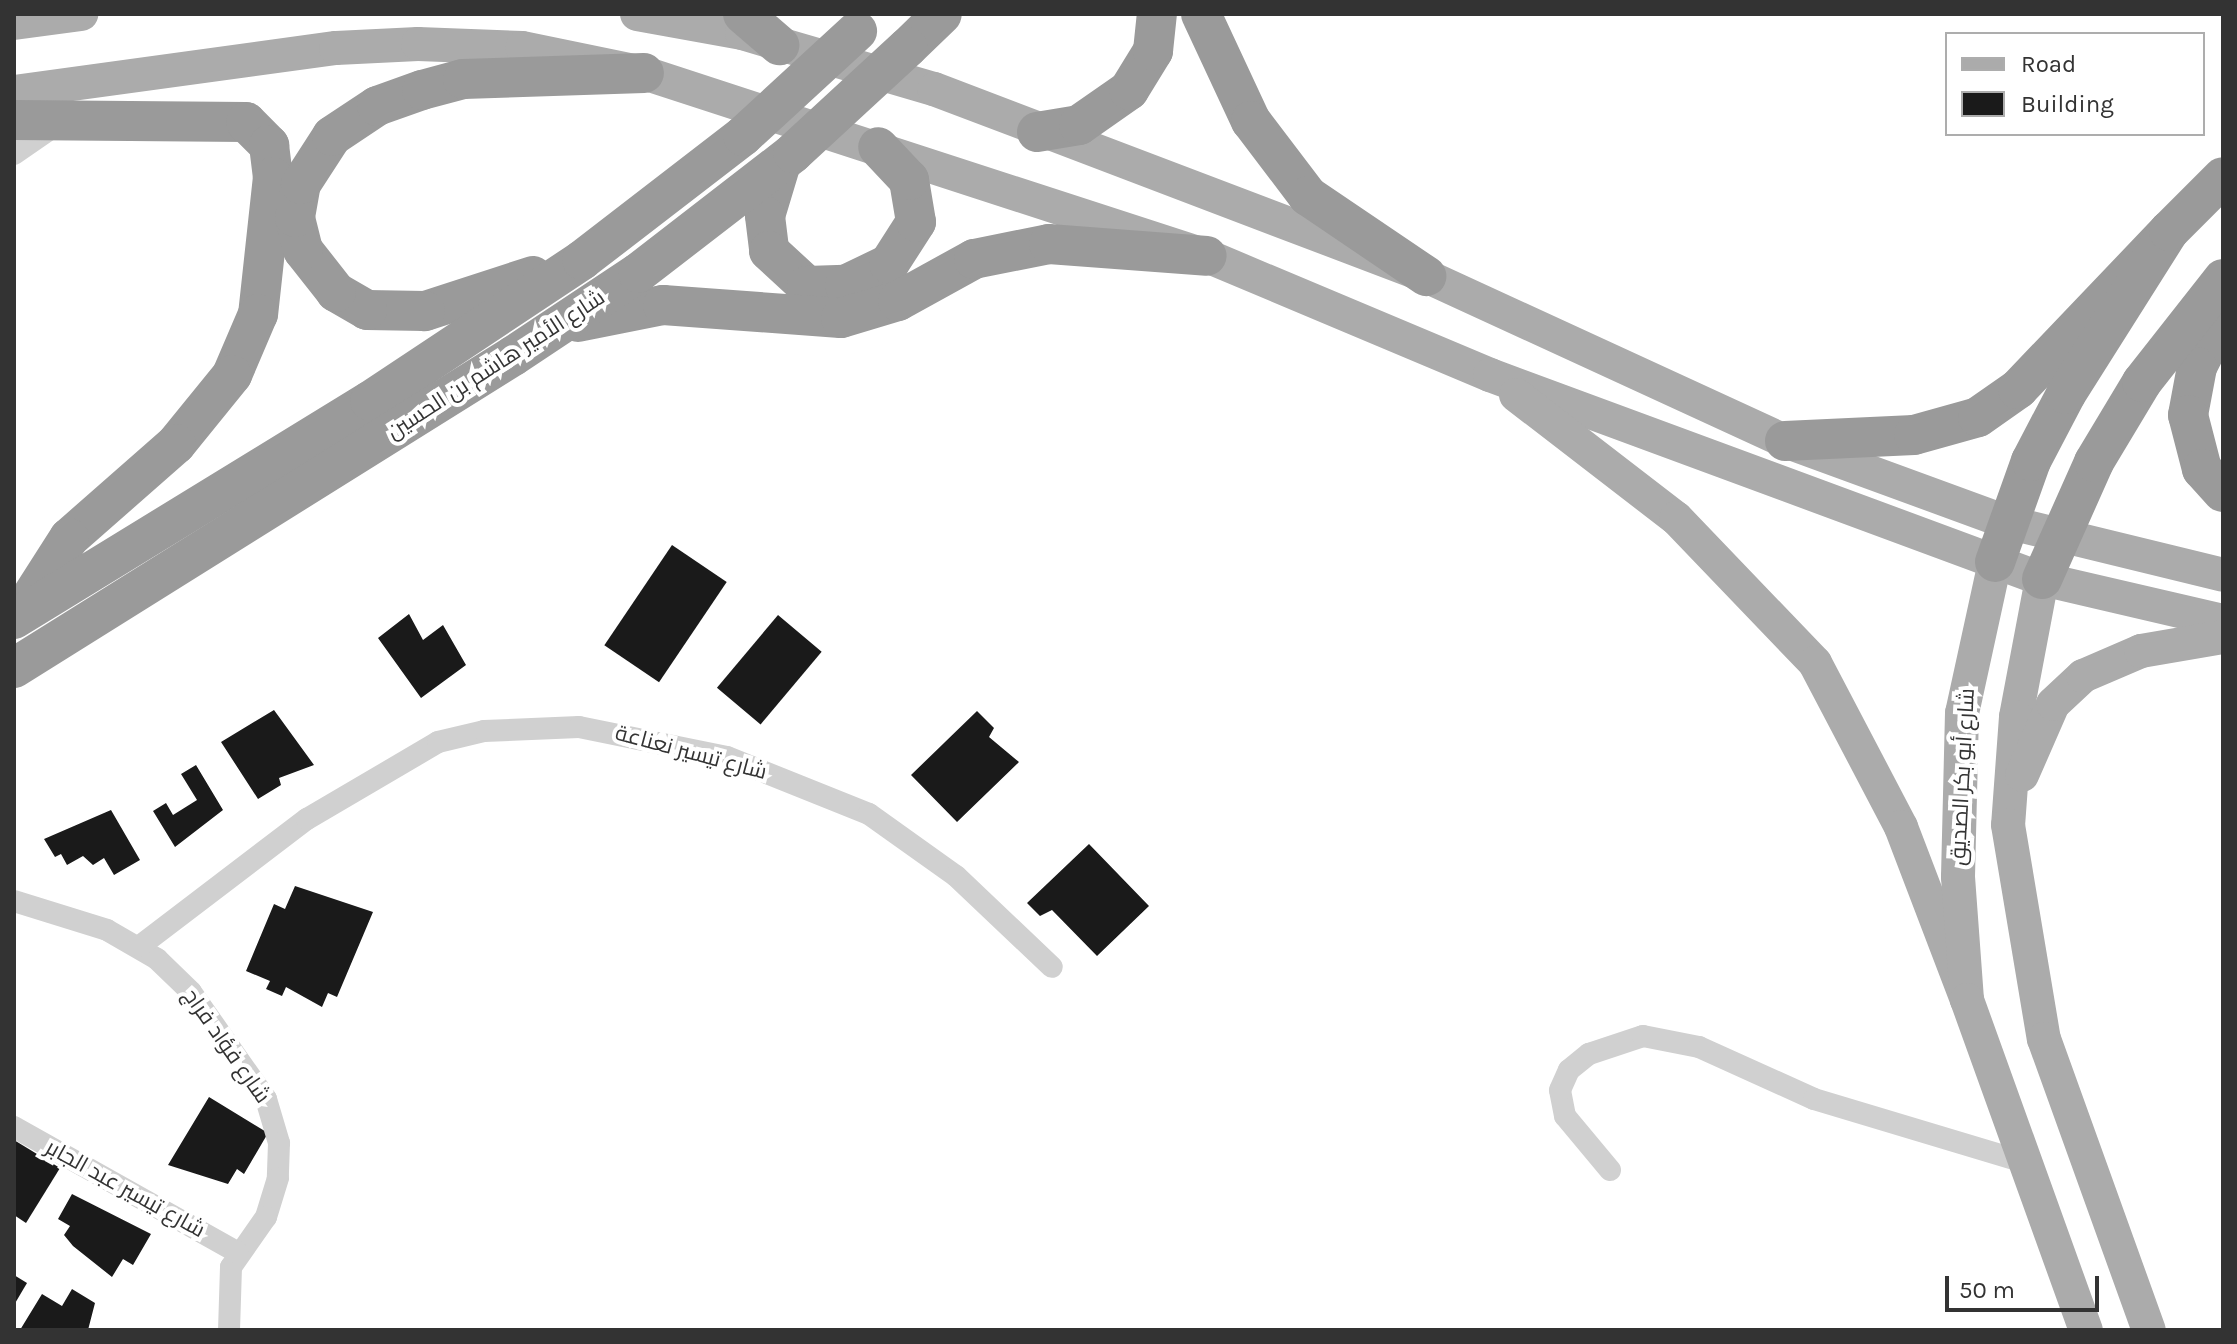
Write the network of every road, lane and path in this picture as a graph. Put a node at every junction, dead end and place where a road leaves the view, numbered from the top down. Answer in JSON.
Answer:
{"nodes":[{"id":1,"x":81,"y":14,"type":"edge"},
{"id":2,"x":637,"y":14,"type":"edge"},
{"id":3,"x":743,"y":14,"type":"edge"},
{"id":4,"x":942,"y":14,"type":"edge"},
{"id":5,"x":1157,"y":14,"type":"edge"},
{"id":6,"x":1201,"y":14,"type":"edge"},
{"id":7,"x":14,"y":23,"type":"edge"},
{"id":8,"x":865,"y":23,"type":"edge"},
{"id":9,"x":779,"y":45,"type":"junction"},
{"id":10,"x":644,"y":73,"type":"junction"},
{"id":11,"x":14,"y":92,"type":"edge"},
{"id":12,"x":14,"y":120,"type":"edge"},
{"id":13,"x":59,"y":123,"type":"junction"},
{"id":14,"x":1037,"y":132,"type":"junction"},
{"id":15,"x":878,"y":147,"type":"junction"},
{"id":16,"x":14,"y":154,"type":"edge"},
{"id":17,"x":787,"y":158,"type":"junction"},
{"id":18,"x":2223,"y":177,"type":"edge"},
{"id":19,"x":2169,"y":231,"type":"junction"},
{"id":20,"x":1207,"y":256,"type":"junction"},
{"id":21,"x":582,"y":260,"type":"junction"},
{"id":22,"x":1426,"y":276,"type":"junction"},
{"id":23,"x":2223,"y":279,"type":"edge"},
{"id":24,"x":2223,"y":315,"type":"edge"},
{"id":25,"x":558,"y":327,"type":"junction"},
{"id":26,"x":1490,"y":375,"type":"junction"},
{"id":27,"x":1785,"y":441,"type":"junction"},
{"id":28,"x":2223,"y":492,"type":"edge"},
{"id":29,"x":2006,"y":522,"type":"junction"},
{"id":30,"x":2058,"y":538,"type":"junction"},
{"id":31,"x":1995,"y":562,"type":"junction"},
{"id":32,"x":2223,"y":575,"type":"edge"},
{"id":33,"x":2042,"y":579,"type":"junction"},
{"id":34,"x":17,"y":618,"type":"edge"},
{"id":35,"x":2223,"y":621,"type":"edge"},
{"id":36,"x":2223,"y":637,"type":"edge"},
{"id":37,"x":14,"y":668,"type":"edge"},
{"id":38,"x":2008,"y":825,"type":"junction"},
{"id":39,"x":14,"y":901,"type":"edge"},
{"id":40,"x":140,"y":946,"type":"junction"},
{"id":41,"x":1052,"y":967,"type":"dead end"},
{"id":42,"x":1967,"y":1000,"type":"junction"},
{"id":43,"x":14,"y":1127,"type":"edge"},
{"id":44,"x":2024,"y":1162,"type":"junction"},
{"id":45,"x":1610,"y":1170,"type":"dead end"},
{"id":46,"x":237,"y":1252,"type":"junction"},
{"id":47,"x":229,"y":1330,"type":"edge"},
{"id":48,"x":2086,"y":1330,"type":"edge"},
{"id":49,"x":2149,"y":1330,"type":"edge"}],
"edges":[{"from":1,"to":7,"type":"main road"},
{"from":2,"to":9,"type":"main road"},
{"from":3,"to":9,"type":"highway"},
{"from":4,"to":17,"type":"highway","name":"شارع الأمير هاشم بن الحسين","bridge":true},
{"from":5,"to":14,"type":"highway"},
{"from":6,"to":22,"type":"highway"},
{"from":8,"to":21,"type":"highway","name":"شارع الأمير هاشم بن الحسين","bridge":true},
{"from":9,"to":14,"type":"main road"},
{"from":10,"to":11,"type":"main road"},
{"from":10,"to":15,"type":"main road"},
{"from":10,"to":21,"type":"highway"},
{"from":12,"to":13,"type":"highway"},
{"from":13,"to":16,"type":"street"},
{"from":13,"to":34,"type":"highway"},
{"from":14,"to":22,"type":"main road"},
{"from":15,"to":17,"type":"highway"},
{"from":15,"to":20,"type":"main road"},
{"from":17,"to":25,"type":"highway","name":"شارع الأمير هاشم بن الحسين"},
{"from":18,"to":19,"type":"highway","name":"شارع أبو بكر الصديق"},
{"from":19,"to":27,"type":"highway"},
{"from":19,"to":29,"type":"highway","name":"شارع أبو بكر الصديق"},
{"from":20,"to":25,"type":"highway"},
{"from":20,"to":26,"type":"main road"},
{"from":21,"to":34,"type":"highway","name":"شارع الأمير هاشم بن الحسين"},
{"from":22,"to":27,"type":"main road"},
{"from":23,"to":30,"type":"highway"},
{"from":24,"to":28,"type":"highway"},
{"from":25,"to":37,"type":"highway","name":"شارع الأمير هاشم بن الحسين"},
{"from":26,"to":31,"type":"main road"},
{"from":26,"to":42,"type":"main road"},
{"from":27,"to":29,"type":"main road"},
{"from":29,"to":30,"type":"main road"},
{"from":29,"to":31,"type":"highway","name":"شارع أبو بكر الصديق"},
{"from":30,"to":32,"type":"main road"},
{"from":30,"to":33,"type":"highway"},
{"from":31,"to":33,"type":"main road"},
{"from":31,"to":42,"type":"main road","name":"شارع أبو بكر الصديق"},
{"from":33,"to":35,"type":"main road"},
{"from":33,"to":38,"type":"main road"},
{"from":36,"to":38,"type":"main road"},
{"from":38,"to":49,"type":"main road"},
{"from":39,"to":40,"type":"street","name":"شارع فؤاد فراج"},
{"from":40,"to":41,"type":"street","name":"شارع تيسير نعناعة"},
{"from":40,"to":46,"type":"street","name":"شارع فؤاد فراج"},
{"from":42,"to":44,"type":"main road","name":"شارع أبو بكر الصديق"},
{"from":43,"to":46,"type":"street","name":"شارع تيسير عبد الجابر"},
{"from":44,"to":45,"type":"street"},
{"from":44,"to":48,"type":"main road","name":"شارع أبو بكر الصديق"},
{"from":46,"to":47,"type":"street","name":"شارع فؤاد فراج"}]}
